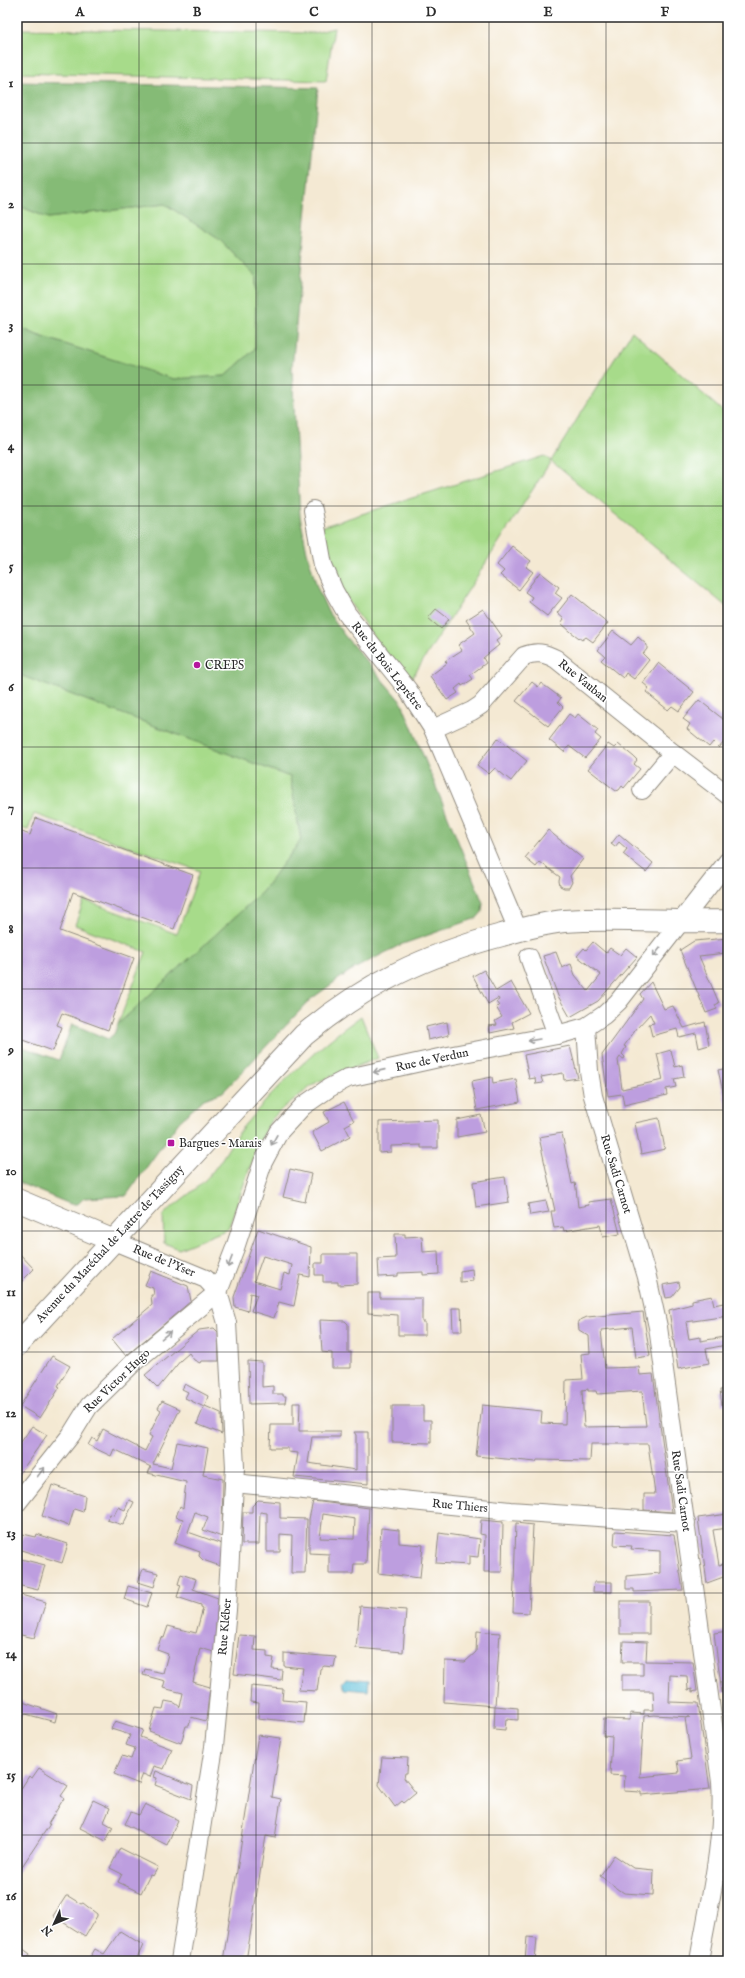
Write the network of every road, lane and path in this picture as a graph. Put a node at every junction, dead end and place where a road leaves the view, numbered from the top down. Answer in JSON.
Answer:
{"nodes":[{"id":1,"x":313,"y":510,"type":"dead end"},
{"id":2,"x":433,"y":729,"type":"junction"},
{"id":3,"x":673,"y":753,"type":"junction"},
{"id":4,"x":642,"y":790,"type":"dead end"},
{"id":5,"x":728,"y":795,"type":"edge"},
{"id":6,"x":728,"y":861,"type":"edge"},
{"id":7,"x":681,"y":922,"type":"junction"},
{"id":8,"x":728,"y":922,"type":"edge"},
{"id":9,"x":518,"y":930,"type":"junction"},
{"id":10,"x":528,"y":957,"type":"dead end"},
{"id":11,"x":586,"y":1027,"type":"junction"},
{"id":12,"x":558,"y":1035,"type":"junction"},
{"id":13,"x":17,"y":1200,"type":"edge"},
{"id":14,"x":114,"y":1241,"type":"junction"},
{"id":15,"x":218,"y":1292,"type":"junction"},
{"id":16,"x":17,"y":1345,"type":"edge"},
{"id":17,"x":234,"y":1482,"type":"junction"},
{"id":18,"x":17,"y":1502,"type":"edge"},
{"id":19,"x":686,"y":1523,"type":"junction"},
{"id":20,"x":725,"y":1814,"type":"edge"},
{"id":21,"x":180,"y":1961,"type":"edge"},
{"id":22,"x":699,"y":1961,"type":"edge"}],
"edges":[{"from":1,"to":2,"type":"street","name":"Rue du Bois Leprêtre"},
{"from":2,"to":3,"type":"street","name":"Rue Vauban"},
{"from":2,"to":9,"type":"street","name":"Rue du Bois Leprêtre"},
{"from":3,"to":4,"type":"street"},
{"from":3,"to":5,"type":"street","name":"Rue Vauban"},
{"from":6,"to":7,"type":"street","name":"Rue de Verdun"},
{"from":7,"to":8,"type":"main road"},
{"from":7,"to":9,"type":"main road","name":"Avenue du Maréchal de Lattre de Tassigny"},
{"from":7,"to":11,"type":"street","name":"Rue de Verdun","one_way":true},
{"from":9,"to":14,"type":"main road","name":"Avenue du Maréchal de Lattre de Tassigny"},
{"from":10,"to":12,"type":"street"},
{"from":11,"to":12,"type":"street","name":"Rue de Verdun"},
{"from":11,"to":19,"type":"street","name":"Rue Sadi Carnot"},
{"from":12,"to":15,"type":"street","name":"Rue de Verdun","one_way":true},
{"from":13,"to":14,"type":"main road","name":"Rue de l'Yser"},
{"from":14,"to":15,"type":"street","name":"Rue de l'Yser"},
{"from":14,"to":16,"type":"main road","name":"Avenue du Maréchal de Lattre de Tassigny"},
{"from":15,"to":17,"type":"street","name":"Rue Kléber"},
{"from":18,"to":15,"type":"street","name":"Rue Victor Hugo","one_way":true},
{"from":17,"to":19,"type":"street","name":"Rue Thiers"},
{"from":17,"to":21,"type":"street","name":"Rue Kléber"},
{"from":19,"to":20,"type":"street","name":"Rue Sadi Carnot"},
{"from":20,"to":22,"type":"street","name":"Rue Sadi Carnot"}]}
